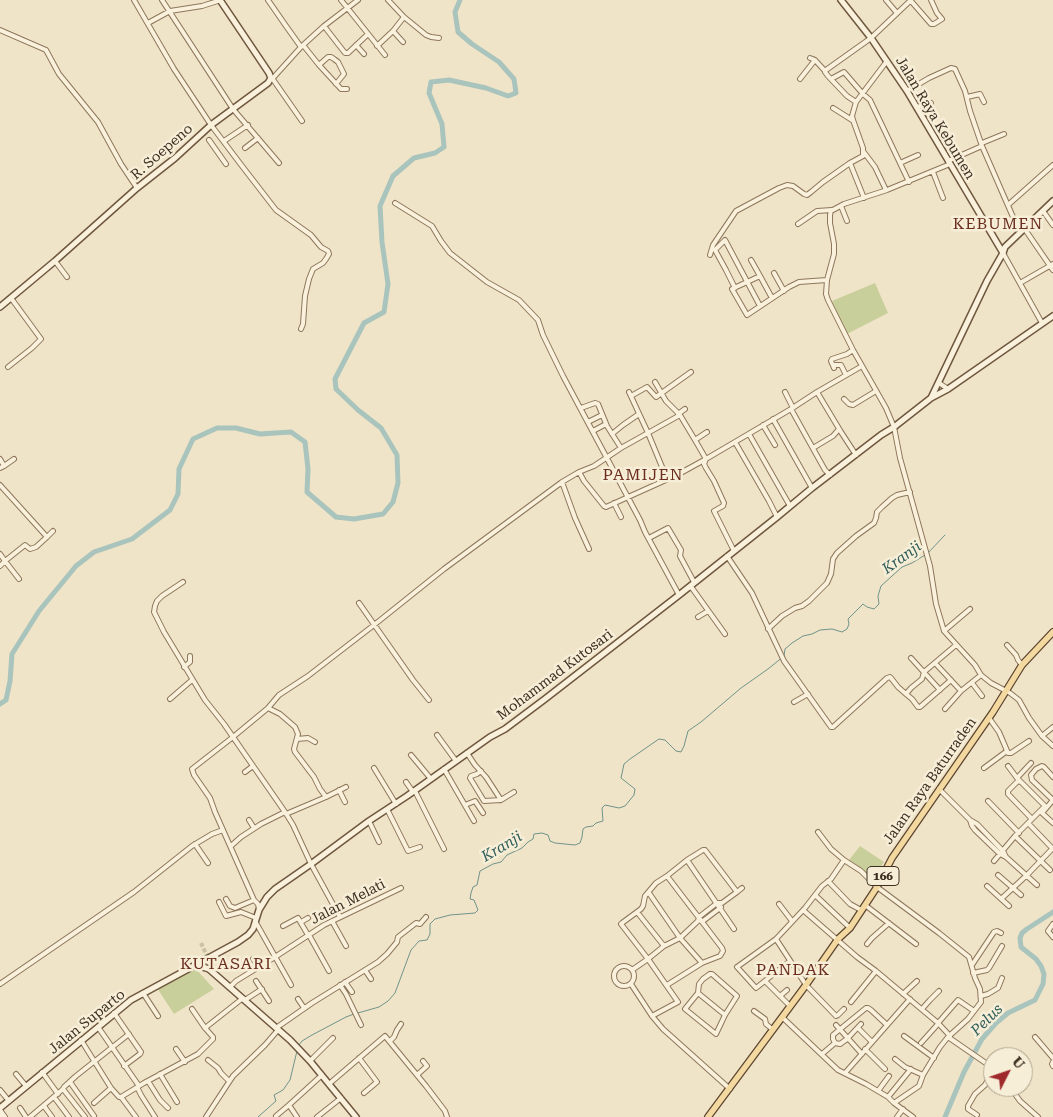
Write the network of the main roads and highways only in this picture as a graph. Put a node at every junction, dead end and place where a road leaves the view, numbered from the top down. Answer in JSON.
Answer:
{"nodes":[{"id":1,"x":1052,"y":634,"type":"edge"},
{"id":2,"x":708,"y":1117,"type":"edge"}],
"edges":[{"from":1,"to":2,"type":"main road","name":"Jalan Raya Baturraden","number":"166"}]}
